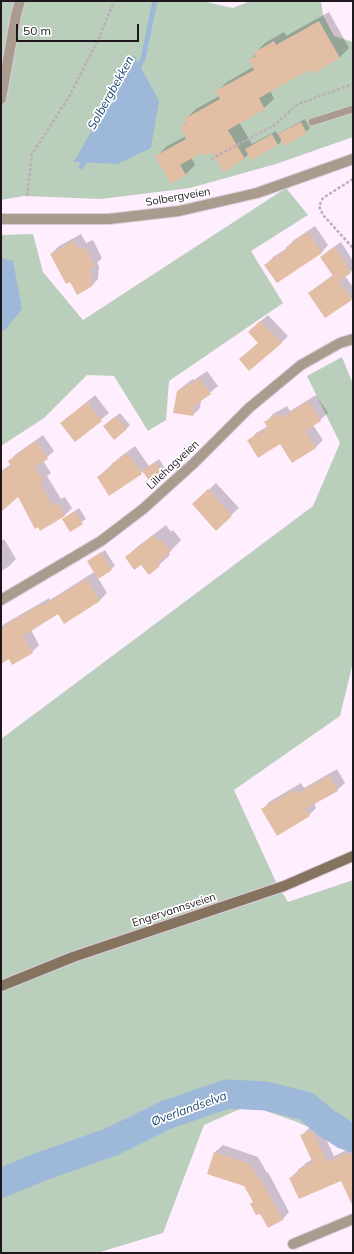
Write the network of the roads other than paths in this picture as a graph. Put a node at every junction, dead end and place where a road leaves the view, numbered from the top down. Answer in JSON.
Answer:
{"nodes":[{"id":1,"x":20,"y":1,"type":"edge"},
{"id":2,"x":1,"y":99,"type":"edge"},
{"id":3,"x":353,"y":109,"type":"edge"},
{"id":4,"x":312,"y":122,"type":"dead end"},
{"id":5,"x":353,"y":159,"type":"edge"},
{"id":6,"x":1,"y":219,"type":"edge"},
{"id":7,"x":353,"y":339,"type":"edge"},
{"id":8,"x":1,"y":600,"type":"edge"},
{"id":9,"x":353,"y":856,"type":"edge"},
{"id":10,"x":1,"y":986,"type":"edge"},
{"id":11,"x":353,"y":1219,"type":"edge"},
{"id":12,"x":293,"y":1244,"type":"dead end"}],
"edges":[{"from":1,"to":2,"type":"street"},
{"from":3,"to":4,"type":"lane"},
{"from":5,"to":6,"type":"street","name":"Solbergveien"},
{"from":7,"to":8,"type":"street","name":"Lillehagveien"},
{"from":9,"to":10,"type":"main road","name":"Engervannsveien"},
{"from":11,"to":12,"type":"street"}]}
